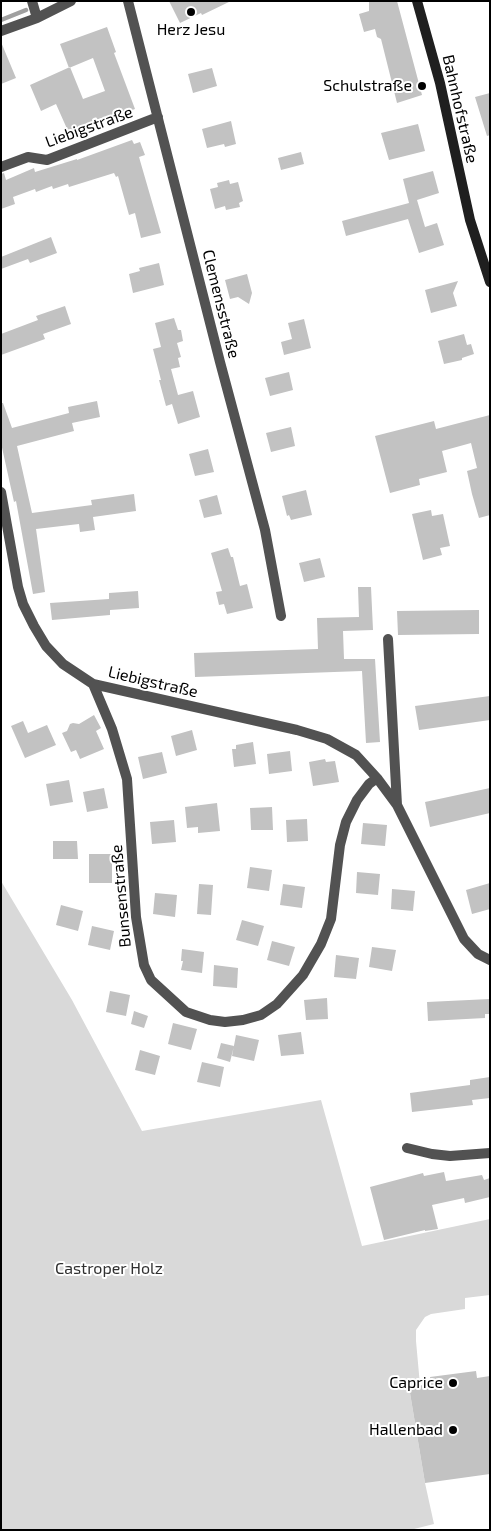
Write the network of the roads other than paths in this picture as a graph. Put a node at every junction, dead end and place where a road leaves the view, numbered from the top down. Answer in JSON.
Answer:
{"nodes":[{"id":1,"x":32,"y":1,"type":"edge"},
{"id":2,"x":71,"y":1,"type":"edge"},
{"id":3,"x":128,"y":1,"type":"edge"},
{"id":4,"x":417,"y":1,"type":"edge"},
{"id":5,"x":37,"y":18,"type":"junction"},
{"id":6,"x":1,"y":31,"type":"edge"},
{"id":7,"x":158,"y":118,"type":"junction"},
{"id":8,"x":1,"y":167,"type":"edge"},
{"id":9,"x":490,"y":282,"type":"edge"},
{"id":10,"x":1,"y":492,"type":"edge"},
{"id":11,"x":280,"y":616,"type":"dead end"},
{"id":12,"x":388,"y":639,"type":"dead end"},
{"id":13,"x":93,"y":684,"type":"junction"},
{"id":14,"x":377,"y":778,"type":"junction"},
{"id":15,"x":398,"y":805,"type":"junction"},
{"id":16,"x":490,"y":960,"type":"edge"},
{"id":17,"x":407,"y":1148,"type":"dead end"},
{"id":18,"x":490,"y":1152,"type":"edge"}],
"edges":[{"from":1,"to":5,"type":"street"},
{"from":2,"to":5,"type":"street"},
{"from":3,"to":7,"type":"street","name":"Clemensstraße"},
{"from":4,"to":9,"type":"main road","name":"Bahnhofstraße"},
{"from":5,"to":6,"type":"street"},
{"from":7,"to":8,"type":"street","name":"Liebigstraße"},
{"from":7,"to":11,"type":"street","name":"Clemensstraße"},
{"from":10,"to":13,"type":"street","name":"Liebigstraße"},
{"from":12,"to":15,"type":"street","name":"Liebigstraße"},
{"from":13,"to":14,"type":"street","name":"Liebigstraße"},
{"from":13,"to":14,"type":"street","name":"Bunsenstraße"},
{"from":14,"to":15,"type":"street","name":"Liebigstraße"},
{"from":15,"to":16,"type":"street","name":"Liebigstraße"},
{"from":17,"to":18,"type":"street"}]}
